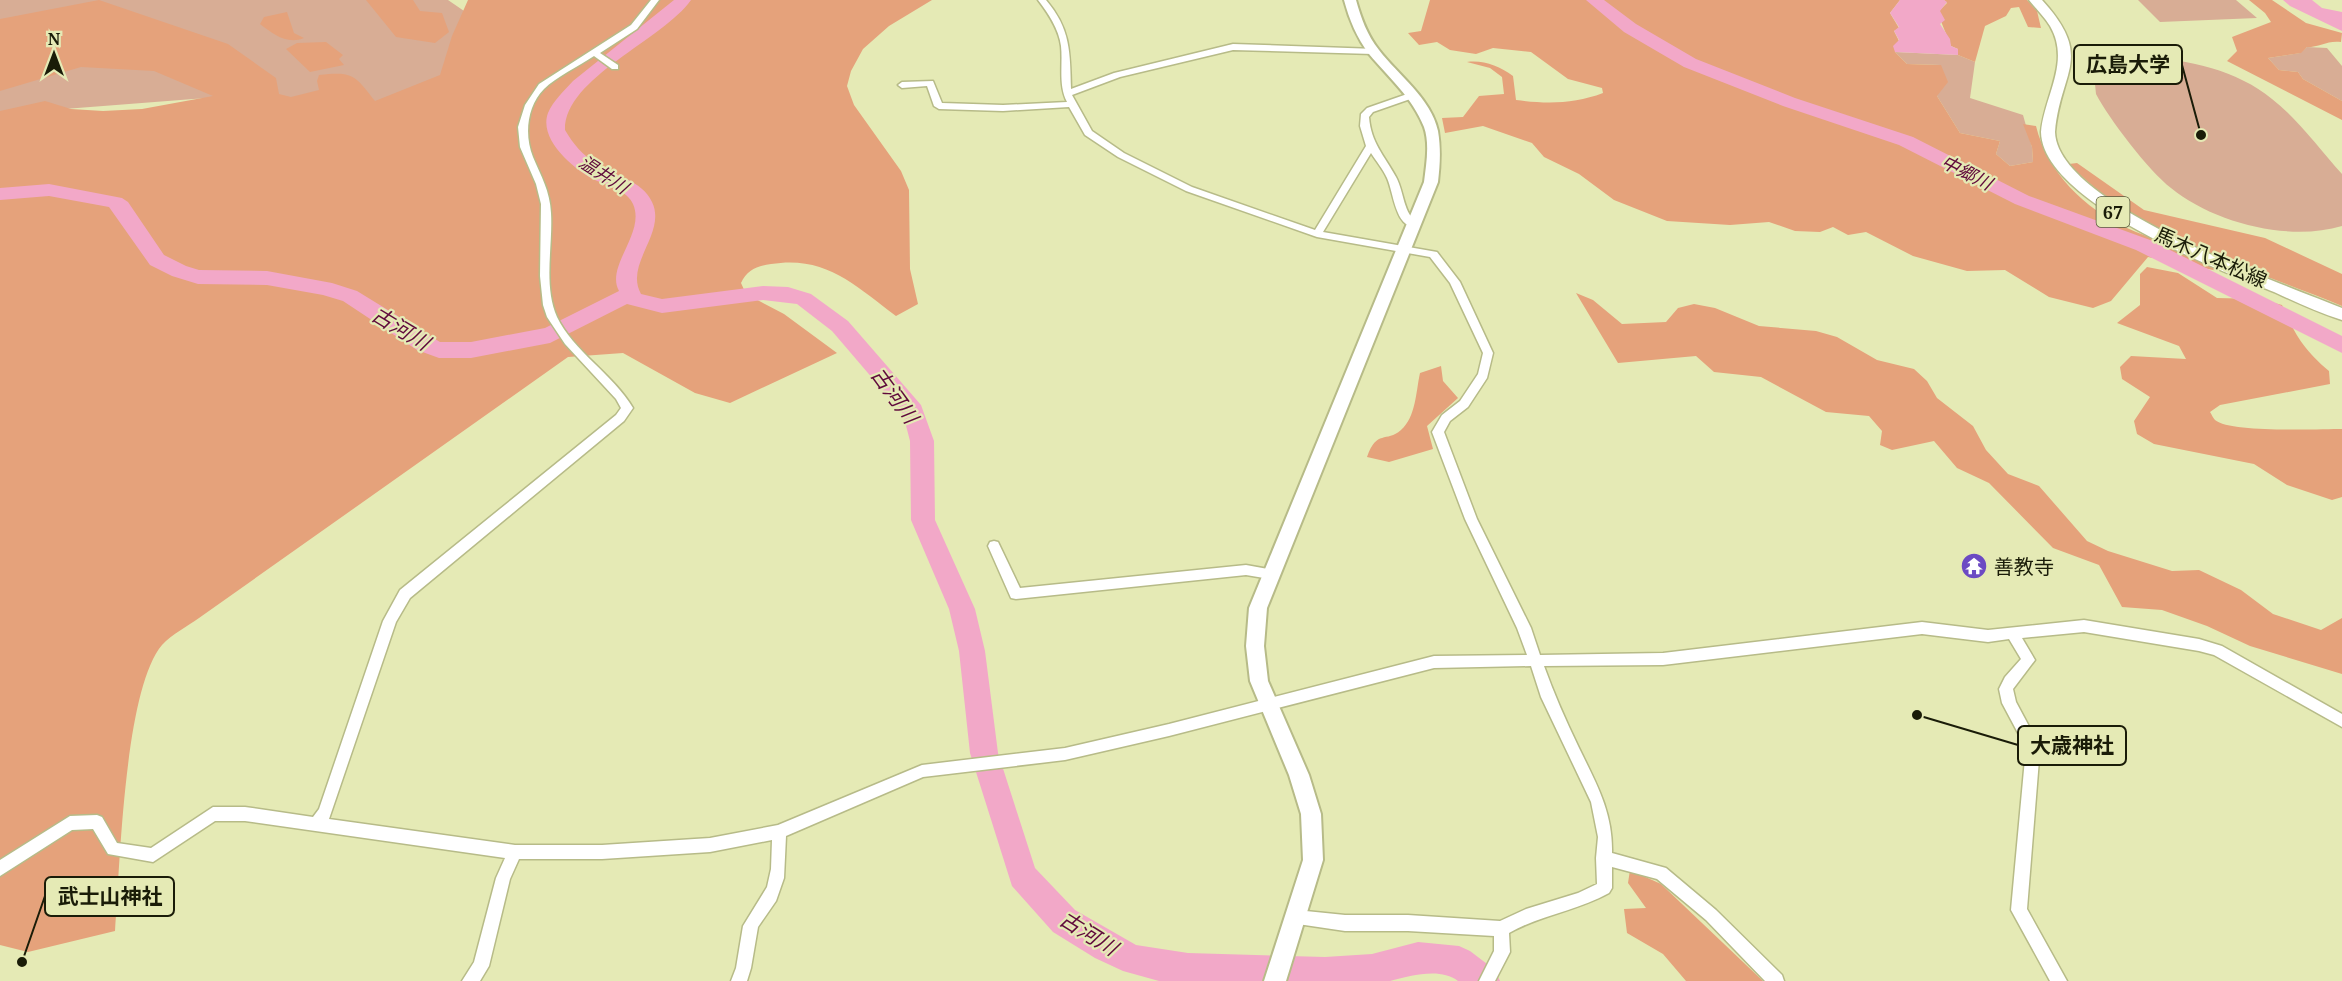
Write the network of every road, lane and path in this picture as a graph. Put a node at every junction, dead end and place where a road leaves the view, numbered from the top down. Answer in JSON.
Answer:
{"nodes":[{"id":1,"x":655,"y":0,"type":"edge"},
{"id":2,"x":1042,"y":0,"type":"edge"},
{"id":3,"x":1350,"y":0,"type":"edge"},
{"id":4,"x":2035,"y":0,"type":"edge"},
{"id":5,"x":1373,"y":51,"type":"junction"},
{"id":6,"x":596,"y":54,"type":"junction"},
{"id":7,"x":615,"y":67,"type":"dead end"},
{"id":8,"x":902,"y":85,"type":"dead end"},
{"id":9,"x":1413,"y":95,"type":"junction"},
{"id":10,"x":1069,"y":99,"type":"junction"},
{"id":11,"x":1371,"y":146,"type":"junction"},
{"id":12,"x":1414,"y":225,"type":"junction"},
{"id":13,"x":1317,"y":234,"type":"junction"},
{"id":14,"x":1404,"y":251,"type":"junction"},
{"id":15,"x":2342,"y":314,"type":"edge"},
{"id":16,"x":994,"y":546,"type":"dead end"},
{"id":17,"x":1270,"y":574,"type":"junction"},
{"id":18,"x":2013,"y":634,"type":"junction"},
{"id":19,"x":1537,"y":660,"type":"junction"},
{"id":20,"x":1269,"y":703,"type":"junction"},
{"id":21,"x":2342,"y":722,"type":"edge"},
{"id":22,"x":317,"y":824,"type":"junction"},
{"id":23,"x":779,"y":832,"type":"junction"},
{"id":24,"x":515,"y":852,"type":"junction"},
{"id":25,"x":1603,"y":858,"type":"junction"},
{"id":26,"x":0,"y":869,"type":"edge"},
{"id":27,"x":1295,"y":921,"type":"junction"},
{"id":28,"x":1501,"y":929,"type":"junction"},
{"id":29,"x":470,"y":981,"type":"edge"},
{"id":30,"x":739,"y":981,"type":"edge"},
{"id":31,"x":1275,"y":981,"type":"edge"},
{"id":32,"x":1487,"y":981,"type":"edge"},
{"id":33,"x":1776,"y":981,"type":"edge"},
{"id":34,"x":2059,"y":981,"type":"edge"}],
"edges":[{"from":1,"to":6,"type":"street"},
{"from":2,"to":10,"type":"street"},
{"from":3,"to":5,"type":"street"},
{"from":4,"to":15,"type":"main road","name":"馬木八本松線","number":"67"},
{"from":5,"to":9,"type":"street"},
{"from":5,"to":10,"type":"street"},
{"from":6,"to":7,"type":"street"},
{"from":6,"to":22,"type":"street"},
{"from":8,"to":10,"type":"street"},
{"from":9,"to":11,"type":"street"},
{"from":9,"to":12,"type":"street"},
{"from":10,"to":13,"type":"street"},
{"from":11,"to":12,"type":"street"},
{"from":11,"to":13,"type":"street"},
{"from":12,"to":14,"type":"street"},
{"from":13,"to":14,"type":"street"},
{"from":14,"to":17,"type":"street"},
{"from":14,"to":19,"type":"street"},
{"from":16,"to":17,"type":"street"},
{"from":17,"to":20,"type":"street"},
{"from":18,"to":19,"type":"street"},
{"from":18,"to":21,"type":"street"},
{"from":18,"to":34,"type":"street"},
{"from":19,"to":20,"type":"street"},
{"from":19,"to":25,"type":"street"},
{"from":20,"to":23,"type":"street"},
{"from":20,"to":27,"type":"street"},
{"from":22,"to":24,"type":"street"},
{"from":22,"to":26,"type":"street"},
{"from":23,"to":24,"type":"street"},
{"from":23,"to":30,"type":"street"},
{"from":24,"to":29,"type":"street"},
{"from":25,"to":28,"type":"street"},
{"from":25,"to":33,"type":"street"},
{"from":27,"to":28,"type":"street"},
{"from":27,"to":31,"type":"street"},
{"from":28,"to":32,"type":"street"}]}
